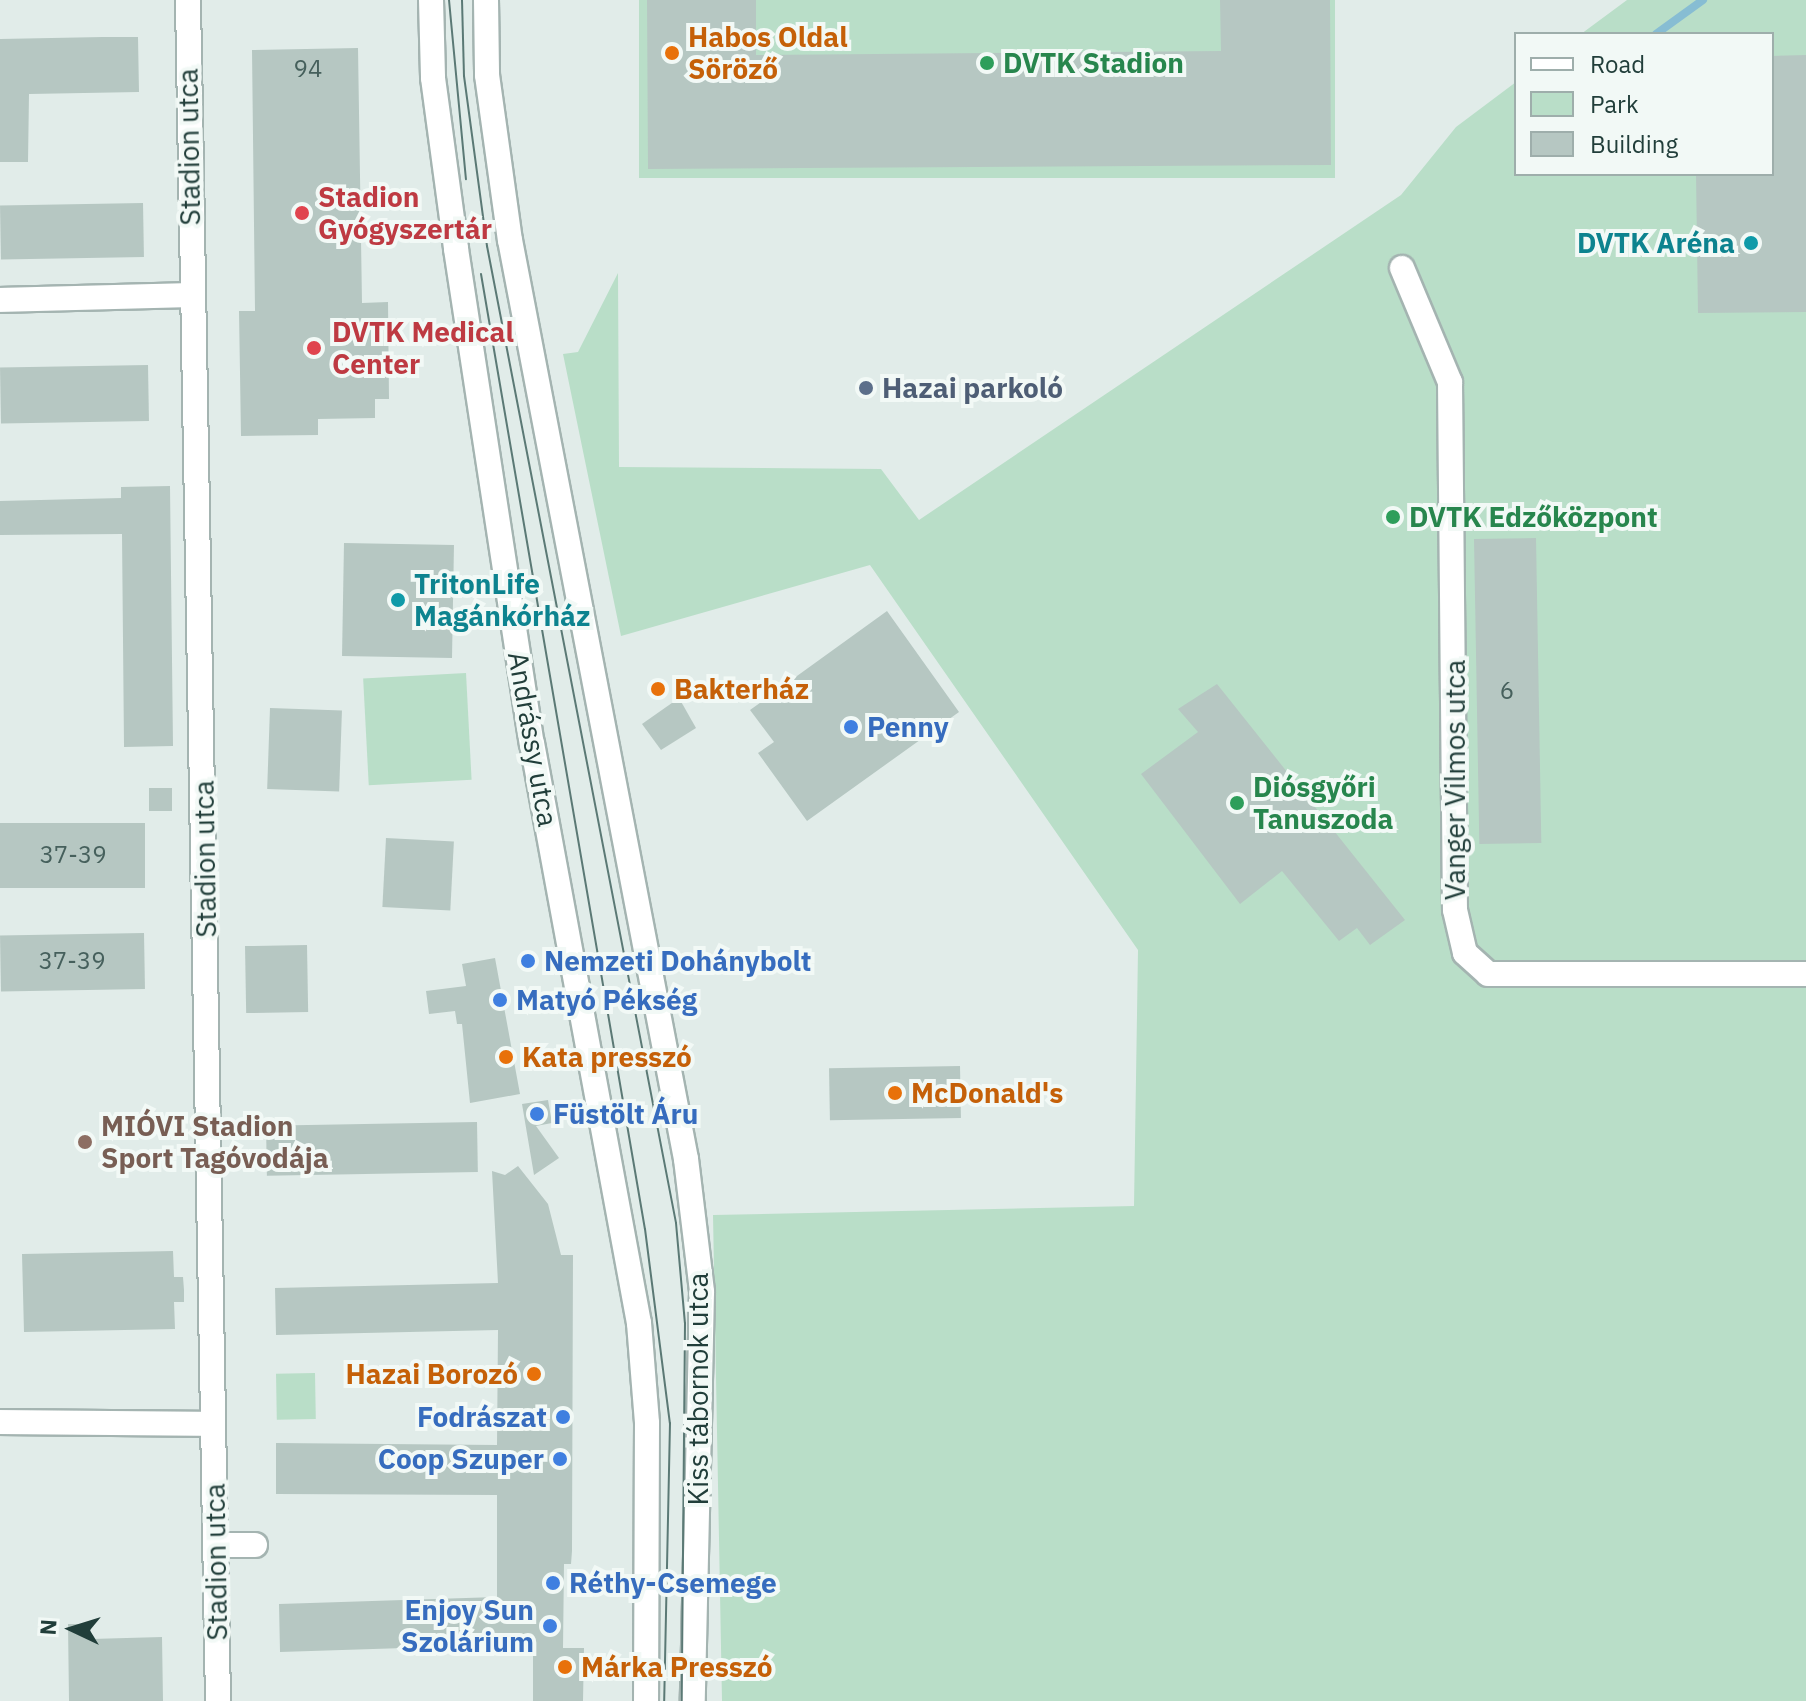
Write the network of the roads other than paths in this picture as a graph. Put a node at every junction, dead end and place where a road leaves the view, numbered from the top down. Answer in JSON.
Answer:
{"nodes":[{"id":1,"x":188,"y":0,"type":"edge"},
{"id":2,"x":431,"y":0,"type":"edge"},
{"id":3,"x":486,"y":0,"type":"edge"},
{"id":4,"x":1402,"y":268,"type":"dead end"},
{"id":5,"x":190,"y":295,"type":"junction"},
{"id":6,"x":0,"y":300,"type":"edge"},
{"id":7,"x":1806,"y":974,"type":"edge"},
{"id":8,"x":578,"y":1002,"type":"joint"},
{"id":9,"x":0,"y":1422,"type":"edge"},
{"id":10,"x":213,"y":1424,"type":"junction"},
{"id":11,"x":216,"y":1545,"type":"junction"},
{"id":12,"x":255,"y":1545,"type":"dead end"},
{"id":13,"x":218,"y":1701,"type":"edge"},
{"id":14,"x":646,"y":1701,"type":"edge"},
{"id":15,"x":693,"y":1701,"type":"edge"}],
"edges":[{"from":1,"to":5,"type":"main road","name":"Stadion utca"},
{"from":2,"to":8,"type":"main road","name":"Andrássy utca"},
{"from":3,"to":15,"type":"main road","name":"Kiss tábornok utca"},
{"from":4,"to":7,"type":"main road","name":"Vanger Vilmos utca"},
{"from":5,"to":6,"type":"main road"},
{"from":5,"to":10,"type":"main road","name":"Stadion utca"},
{"from":8,"to":14,"type":"main road","name":"Kiss tábornok utca"},
{"from":9,"to":10,"type":"main road"},
{"from":10,"to":11,"type":"main road","name":"Stadion utca"},
{"from":11,"to":12,"type":"main road"},
{"from":11,"to":13,"type":"main road","name":"Stadion utca"}]}
